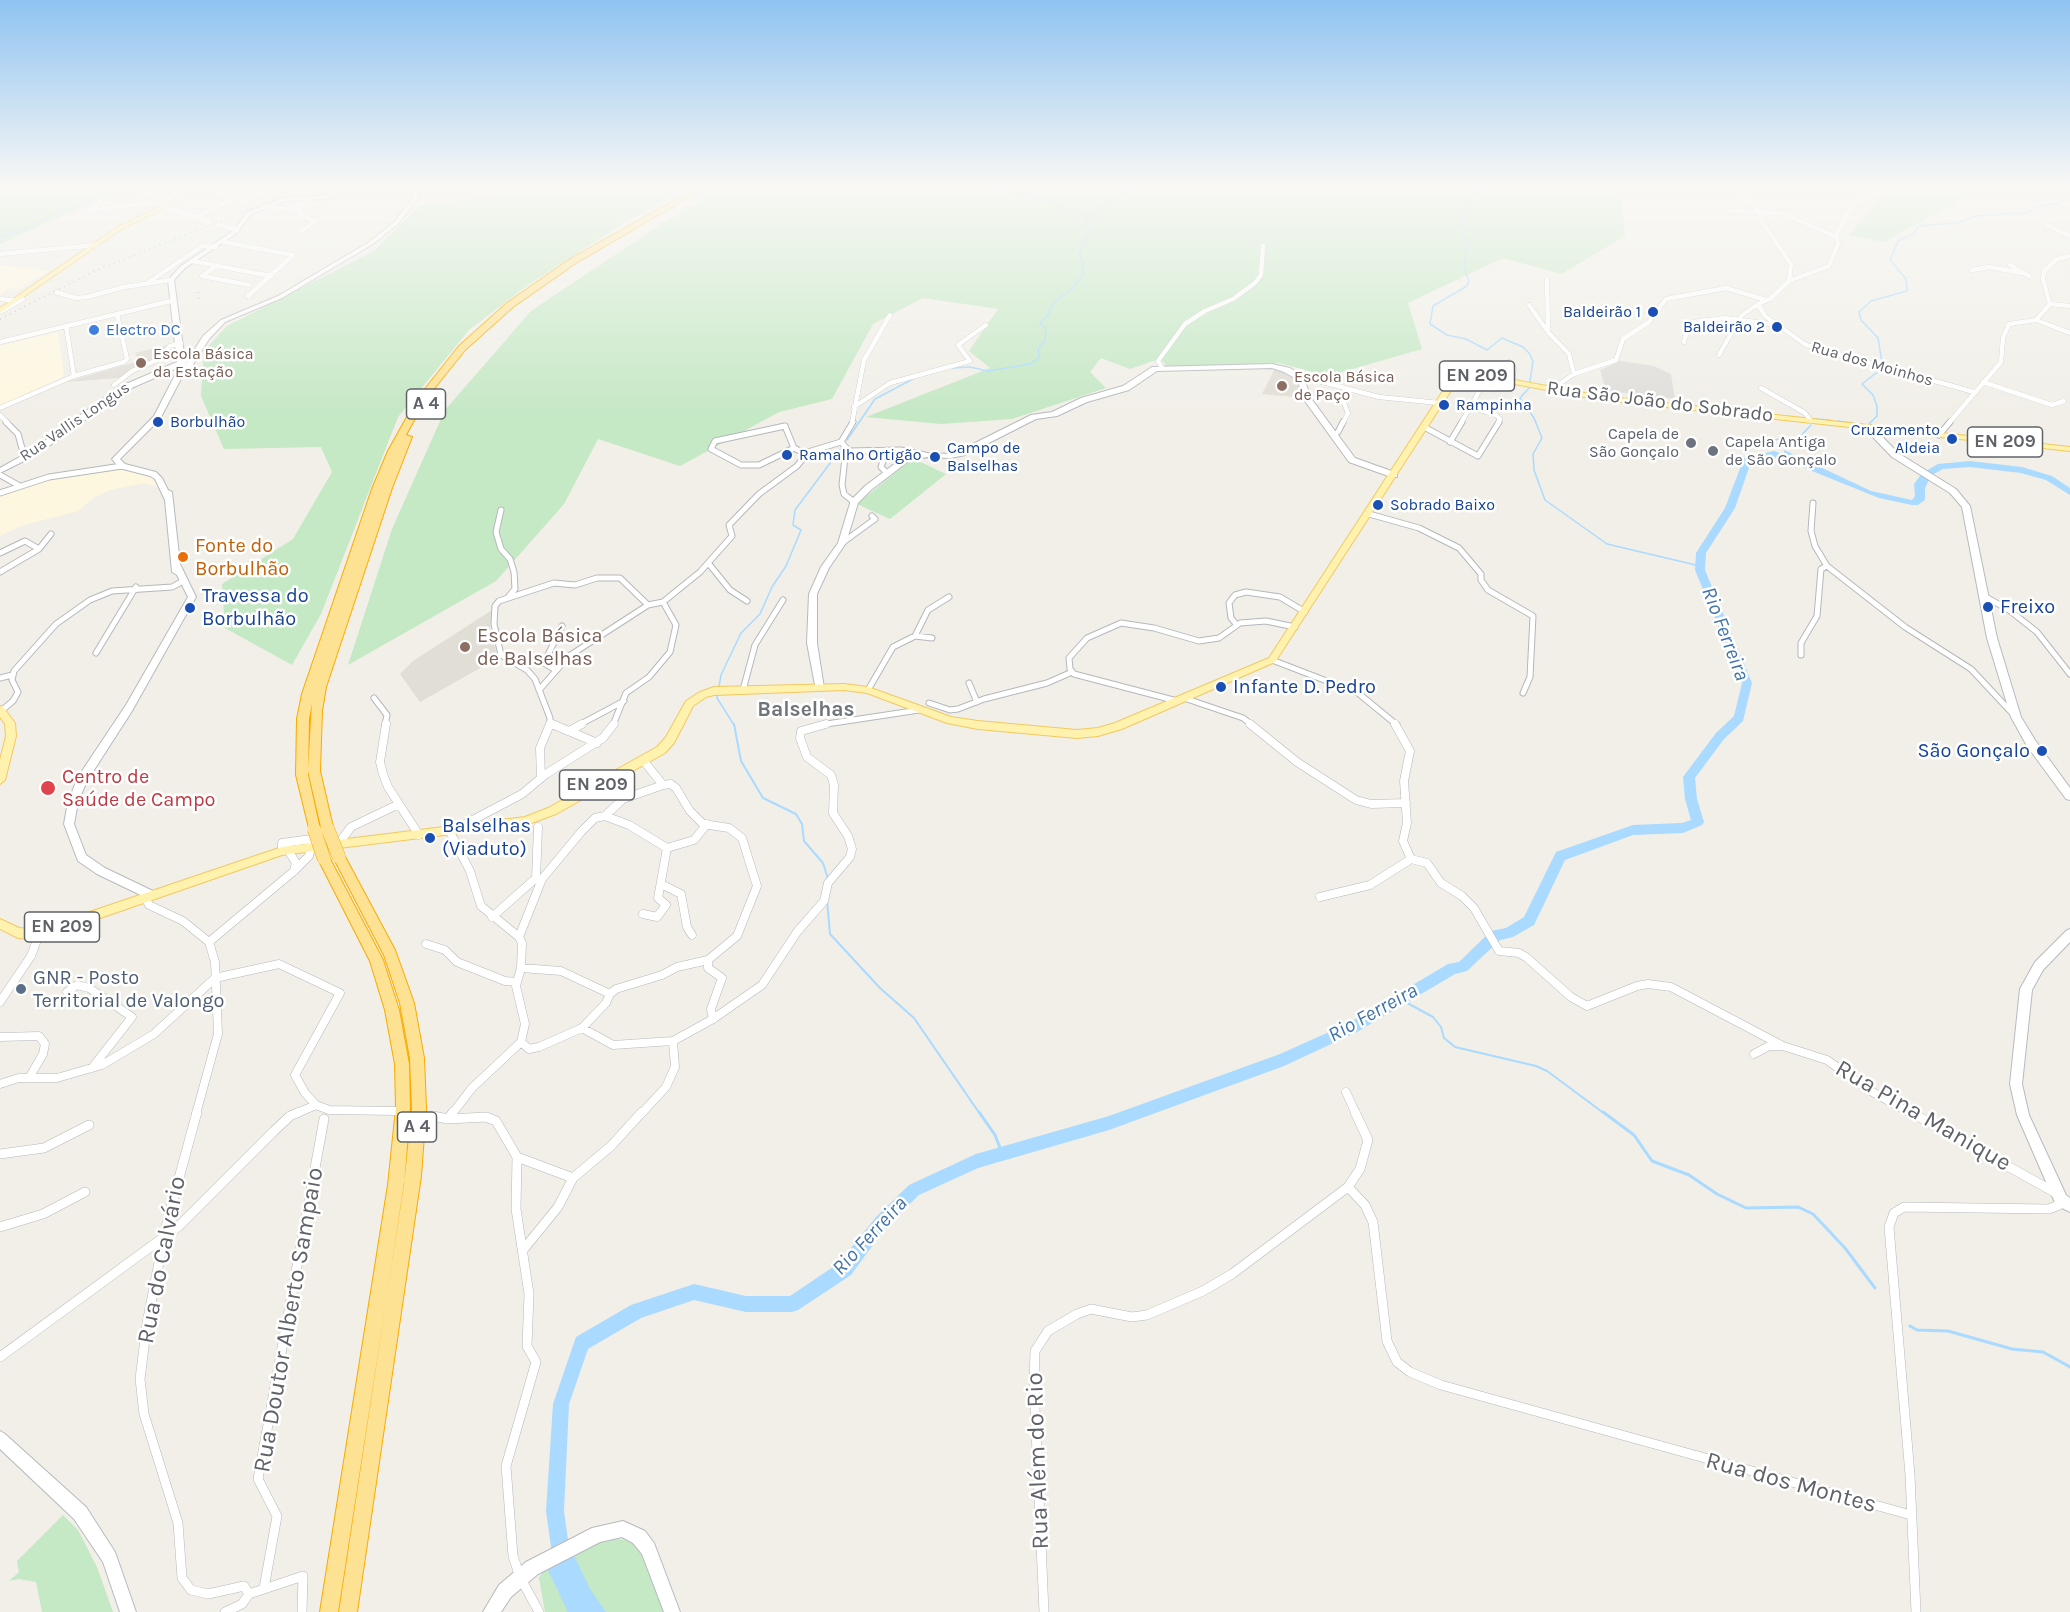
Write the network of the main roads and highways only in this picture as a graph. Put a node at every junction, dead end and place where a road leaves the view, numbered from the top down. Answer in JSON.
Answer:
{"nodes":[{"id":1,"x":73,"y":262,"type":"edge"},
{"id":2,"x":571,"y":262,"type":"edge"},
{"id":3,"x":580,"y":262,"type":"edge"},
{"id":4,"x":0,"y":312,"type":"edge"},
{"id":5,"x":2070,"y":449,"type":"edge"},
{"id":6,"x":1,"y":710,"type":"edge"},
{"id":7,"x":0,"y":780,"type":"edge"},
{"id":8,"x":320,"y":828,"type":"junction"},
{"id":9,"x":336,"y":848,"type":"junction"},
{"id":10,"x":0,"y":924,"type":"edge"},
{"id":11,"x":329,"y":1612,"type":"edge"},
{"id":12,"x":348,"y":1612,"type":"edge"}],
"edges":[{"from":1,"to":4,"type":"main road"},
{"from":2,"to":8,"type":"highway","number":"A 4"},
{"from":3,"to":8,"type":"highway","number":"A 4"},
{"from":5,"to":9,"type":"main road","name":"Rua São João do Sobrado","number":"EN 209"},
{"from":6,"to":7,"type":"main road"},
{"from":8,"to":9,"type":"highway","number":"A 4","bridge":true},
{"from":9,"to":10,"type":"main road","number":"EN 209"},
{"from":9,"to":11,"type":"highway","number":"A 4"},
{"from":9,"to":12,"type":"highway","number":"A 4"}]}
